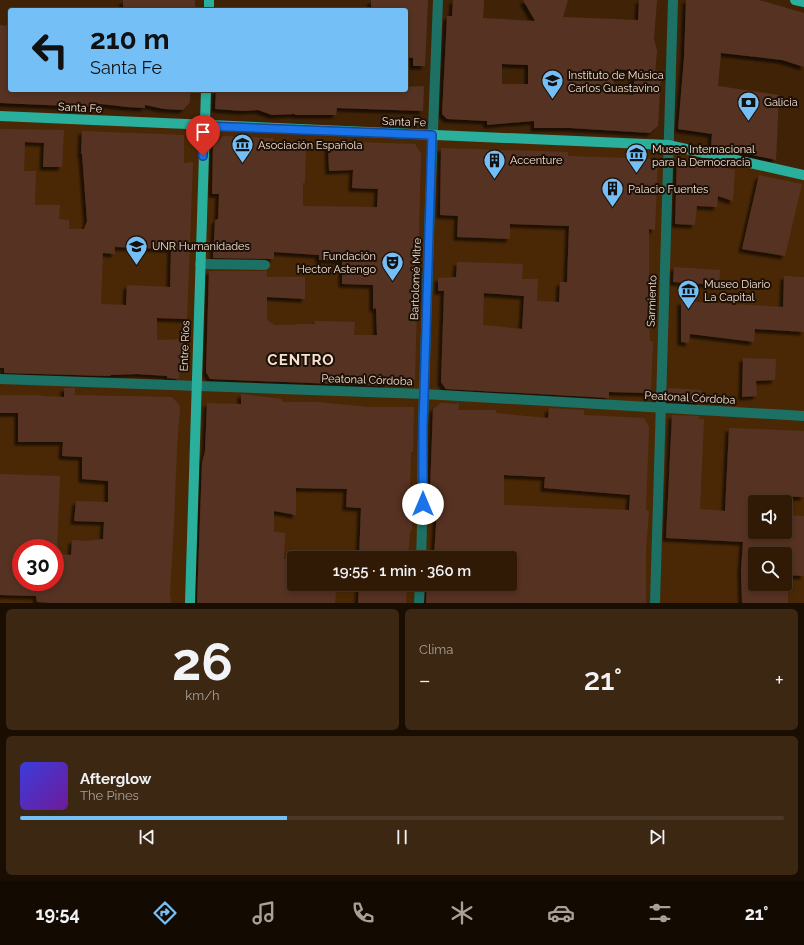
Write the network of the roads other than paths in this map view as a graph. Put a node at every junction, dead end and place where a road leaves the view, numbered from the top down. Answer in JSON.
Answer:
{"nodes":[{"id":1,"x":438,"y":0,"type":"edge"},
{"id":2,"x":673,"y":0,"type":"edge"},
{"id":3,"x":795,"y":0,"type":"edge"},
{"id":4,"x":804,"y":2,"type":"edge"},
{"id":5,"x":206,"y":92,"type":"edge"},
{"id":6,"x":0,"y":116,"type":"edge"},
{"id":7,"x":204,"y":126,"type":"junction"},
{"id":8,"x":432,"y":135,"type":"junction"},
{"id":9,"x":668,"y":145,"type":"junction"},
{"id":10,"x":804,"y":175,"type":"edge"},
{"id":11,"x":200,"y":264,"type":"junction"},
{"id":12,"x":265,"y":265,"type":"dead end"},
{"id":13,"x":0,"y":379,"type":"edge"},
{"id":14,"x":196,"y":386,"type":"junction"},
{"id":15,"x":424,"y":394,"type":"junction"},
{"id":16,"x":660,"y":409,"type":"junction"},
{"id":17,"x":804,"y":416,"type":"edge"},
{"id":18,"x":421,"y":551,"type":"edge"},
{"id":19,"x":420,"y":591,"type":"edge"},
{"id":20,"x":190,"y":603,"type":"edge"},
{"id":21,"x":419,"y":603,"type":"edge"},
{"id":22,"x":655,"y":603,"type":"edge"}],
"edges":[{"from":1,"to":8,"type":"street","name":"Bartolomé Mitre"},
{"from":2,"to":9,"type":"street","name":"Sarmiento"},
{"from":3,"to":4,"type":"main road"},
{"from":5,"to":7,"type":"main road","name":"Entre Ríos"},
{"from":6,"to":7,"type":"main road","name":"Santa Fe"},
{"from":7,"to":8,"type":"main road","name":"Santa Fe"},
{"from":7,"to":11,"type":"main road","name":"Entre Ríos"},
{"from":8,"to":9,"type":"main road","name":"Santa Fe"},
{"from":8,"to":15,"type":"street","name":"Bartolomé Mitre"},
{"from":9,"to":10,"type":"main road","name":"Santa Fe"},
{"from":9,"to":16,"type":"street","name":"Sarmiento"},
{"from":11,"to":12,"type":"street"},
{"from":11,"to":14,"type":"main road","name":"Entre Ríos"},
{"from":13,"to":14,"type":"street","name":"Peatonal Córdoba"},
{"from":14,"to":15,"type":"street","name":"Peatonal Córdoba"},
{"from":14,"to":20,"type":"main road","name":"Entre Ríos"},
{"from":15,"to":16,"type":"street","name":"Peatonal Córdoba"},
{"from":15,"to":18,"type":"street","name":"Bartolomé Mitre"},
{"from":16,"to":17,"type":"street","name":"Peatonal Córdoba"},
{"from":16,"to":22,"type":"street","name":"Sarmiento"},
{"from":19,"to":21,"type":"street"}]}
